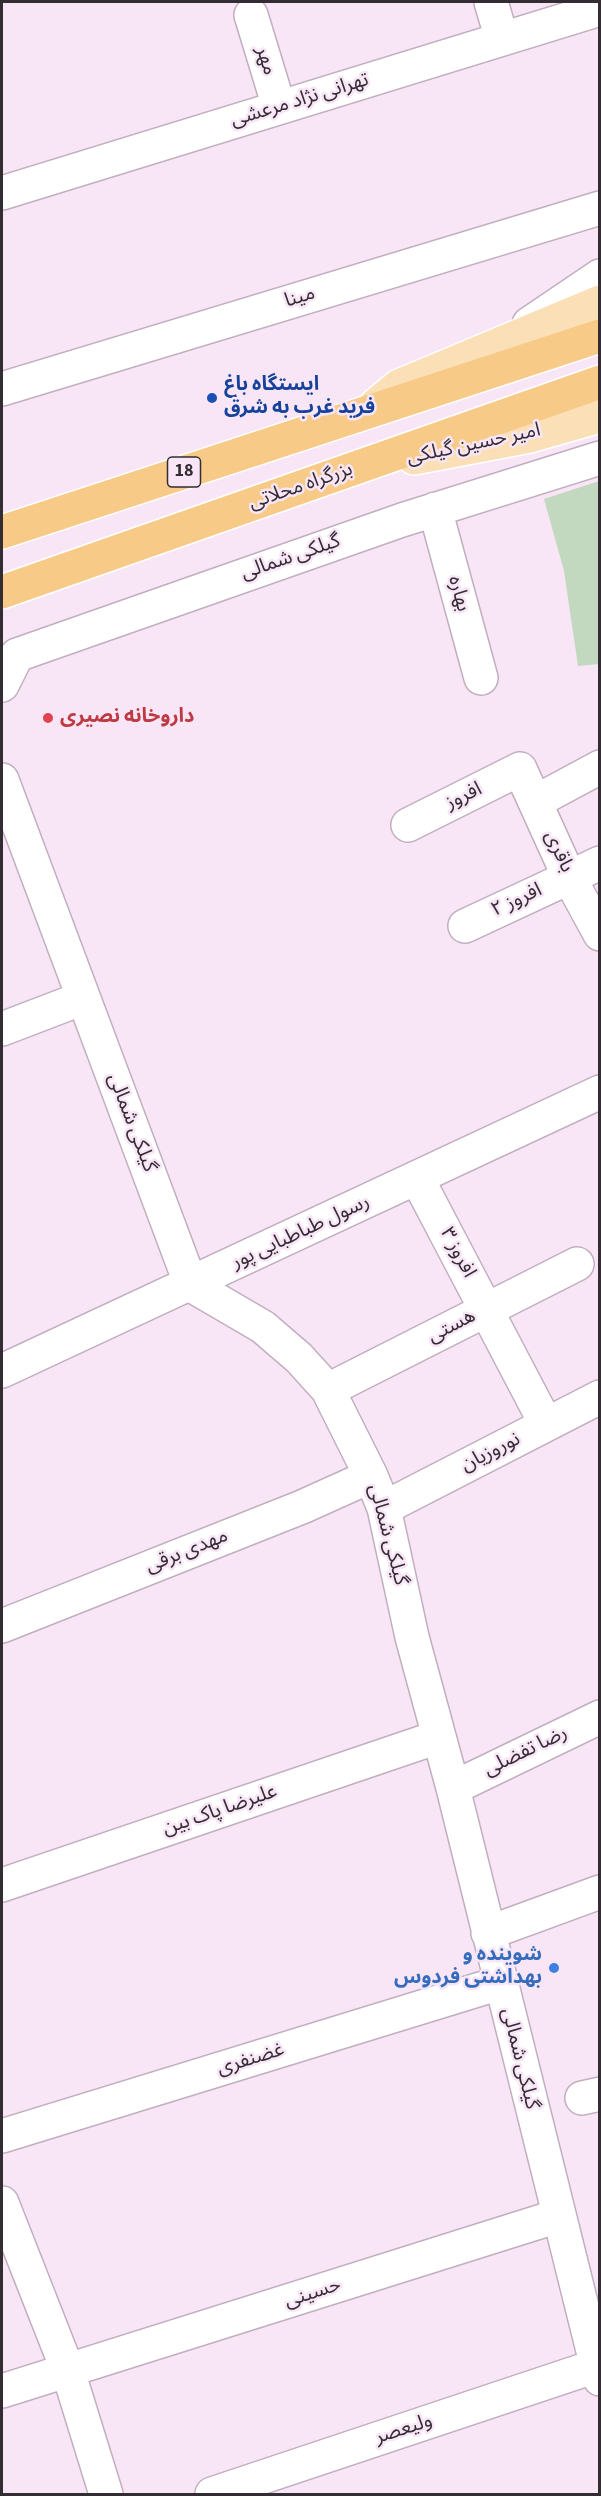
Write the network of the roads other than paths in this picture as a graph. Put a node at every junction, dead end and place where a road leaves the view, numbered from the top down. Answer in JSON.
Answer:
{"nodes":[{"id":1,"x":491,"y":2,"type":"edge"},
{"id":2,"x":600,"y":9,"type":"edge"},
{"id":3,"x":251,"y":15,"type":"dead end"},
{"id":4,"x":502,"y":39,"type":"junction"},
{"id":5,"x":279,"y":107,"type":"junction"},
{"id":6,"x":2,"y":193,"type":"edge"},
{"id":7,"x":600,"y":208,"type":"edge"},
{"id":8,"x":600,"y":276,"type":"edge"},
{"id":9,"x":600,"y":302,"type":"edge"},
{"id":10,"x":600,"y":336,"type":"edge"},
{"id":11,"x":494,"y":347,"type":"junction"},
{"id":12,"x":600,"y":382,"type":"edge"},
{"id":13,"x":2,"y":389,"type":"edge"},
{"id":14,"x":367,"y":412,"type":"junction"},
{"id":15,"x":600,"y":416,"type":"edge"},
{"id":16,"x":600,"y":458,"type":"edge"},
{"id":17,"x":348,"y":471,"type":"junction"},
{"id":18,"x":435,"y":509,"type":"junction"},
{"id":19,"x":2,"y":532,"type":"edge"},
{"id":20,"x":2,"y":592,"type":"edge"},
{"id":21,"x":481,"y":678,"type":"dead end"},
{"id":22,"x":2,"y":685,"type":"edge"},
{"id":23,"x":600,"y":767,"type":"edge"},
{"id":24,"x":520,"y":769,"type":"joint"},
{"id":25,"x":2,"y":780,"type":"edge"},
{"id":26,"x":535,"y":802,"type":"junction"},
{"id":27,"x":408,"y":825,"type":"dead end"},
{"id":28,"x":12,"y":837,"type":"edge"},
{"id":29,"x":600,"y":863,"type":"edge"},
{"id":30,"x":569,"y":877,"type":"junction"},
{"id":31,"x":465,"y":926,"type":"dead end"},
{"id":32,"x":600,"y":933,"type":"edge"},
{"id":33,"x":84,"y":998,"type":"junction"},
{"id":34,"x":2,"y":1029,"type":"edge"},
{"id":35,"x":600,"y":1092,"type":"edge"},
{"id":36,"x":417,"y":1178,"type":"junction"},
{"id":37,"x":577,"y":1264,"type":"dead end"},
{"id":38,"x":191,"y":1285,"type":"junction"},
{"id":39,"x":487,"y":1310,"type":"junction"},
{"id":40,"x":2,"y":1371,"type":"edge"},
{"id":41,"x":328,"y":1390,"type":"junction"},
{"id":42,"x":600,"y":1397,"type":"edge"},
{"id":43,"x":546,"y":1424,"type":"junction"},
{"id":44,"x":371,"y":1476,"type":"junction"},
{"id":45,"x":384,"y":1508,"type":"junction"},
{"id":46,"x":2,"y":1626,"type":"edge"},
{"id":47,"x":600,"y":1717,"type":"edge"},
{"id":48,"x":438,"y":1737,"type":"junction"},
{"id":49,"x":453,"y":1788,"type":"junction"},
{"id":50,"x":2,"y":1885,"type":"edge"},
{"id":51,"x":600,"y":1892,"type":"edge"},
{"id":52,"x":488,"y":1934,"type":"junction"},
{"id":53,"x":500,"y":1983,"type":"junction"},
{"id":54,"x":2,"y":2136,"type":"edge"},
{"id":55,"x":2,"y":2203,"type":"edge"},
{"id":56,"x":558,"y":2216,"type":"junction"},
{"id":57,"x":597,"y":2358,"type":"edge"},
{"id":58,"x":68,"y":2371,"type":"junction"},
{"id":59,"x":2,"y":2391,"type":"edge"},
{"id":60,"x":106,"y":2494,"type":"edge"},
{"id":61,"x":212,"y":2494,"type":"edge"}],
"edges":[{"from":1,"to":4,"type":"street"},
{"from":2,"to":4,"type":"street","name":"تهرانی نژاد مرعشی"},
{"from":3,"to":5,"type":"street","name":"مهر"},
{"from":4,"to":5,"type":"street","name":"تهرانی نژاد مرعشی"},
{"from":5,"to":6,"type":"street","name":"تهرانی نژاد مرعشی"},
{"from":7,"to":13,"type":"street","name":"مینا"},
{"from":8,"to":11,"type":"street"},
{"from":9,"to":11,"type":"main road"},
{"from":10,"to":14,"type":"highway","number":"18"},
{"from":11,"to":14,"type":"main road"},
{"from":12,"to":17,"type":"highway","name":"بزرگراه محلاتی"},
{"from":14,"to":19,"type":"highway","number":"18"},
{"from":15,"to":17,"type":"main road","name":"امیر حسین گیلکی"},
{"from":16,"to":18,"type":"street","name":"گيلکی شمالی"},
{"from":17,"to":20,"type":"highway","name":"بزرگراه محلاتی"},
{"from":18,"to":21,"type":"street","name":"بهاره"},
{"from":18,"to":22,"type":"street","name":"گيلکی شمالی"},
{"from":23,"to":26,"type":"street"},
{"from":24,"to":26,"type":"street","name":"باقری"},
{"from":24,"to":27,"type":"street","name":"افروز"},
{"from":25,"to":28,"type":"street","name":"گيلکی شمالی"},
{"from":26,"to":30,"type":"street","name":"باقری"},
{"from":28,"to":33,"type":"street","name":"گيلکی شمالی"},
{"from":29,"to":30,"type":"street","name":"افروز ۲"},
{"from":30,"to":31,"type":"street","name":"افروز ۲"},
{"from":30,"to":32,"type":"street","name":"باقری"},
{"from":33,"to":34,"type":"street"},
{"from":33,"to":38,"type":"street","name":"گيلکی شمالی"},
{"from":35,"to":36,"type":"street","name":"رسول طباطبایی پور"},
{"from":36,"to":38,"type":"street","name":"رسول طباطبایی پور"},
{"from":36,"to":39,"type":"street","name":"افروز ۳"},
{"from":37,"to":39,"type":"street","name":"هستی"},
{"from":38,"to":40,"type":"street","name":"رسول طباطبایی پور"},
{"from":38,"to":41,"type":"street","name":"گيلکی شمالی"},
{"from":39,"to":41,"type":"street","name":"هستی"},
{"from":39,"to":43,"type":"street","name":"افروز ۳"},
{"from":41,"to":44,"type":"street","name":"گيلکی شمالی"},
{"from":42,"to":43,"type":"street","name":"نوروزیان"},
{"from":43,"to":45,"type":"street","name":"نوروزیان"},
{"from":44,"to":45,"type":"street","name":"گيلکی شمالی"},
{"from":44,"to":46,"type":"street","name":"مهدی برقی"},
{"from":45,"to":48,"type":"street","name":"گيلکی شمالی"},
{"from":47,"to":49,"type":"street","name":"رضا تفضلی"},
{"from":48,"to":49,"type":"street","name":"گيلکی شمالی"},
{"from":48,"to":50,"type":"street","name":"علیرضا پاک بین"},
{"from":49,"to":52,"type":"street","name":"گيلکی شمالی"},
{"from":51,"to":52,"type":"street"},
{"from":52,"to":53,"type":"street","name":"گيلکی شمالی"},
{"from":53,"to":54,"type":"street","name":"غضنفری"},
{"from":53,"to":56,"type":"street","name":"گيلکی شمالی"},
{"from":55,"to":58,"type":"street"},
{"from":56,"to":57,"type":"street","name":"گيلکی شمالی"},
{"from":56,"to":58,"type":"street","name":"حسینی"},
{"from":57,"to":61,"type":"street","name":"ولیعصر"},
{"from":58,"to":59,"type":"street","name":"حسینی"},
{"from":58,"to":60,"type":"street"}]}
